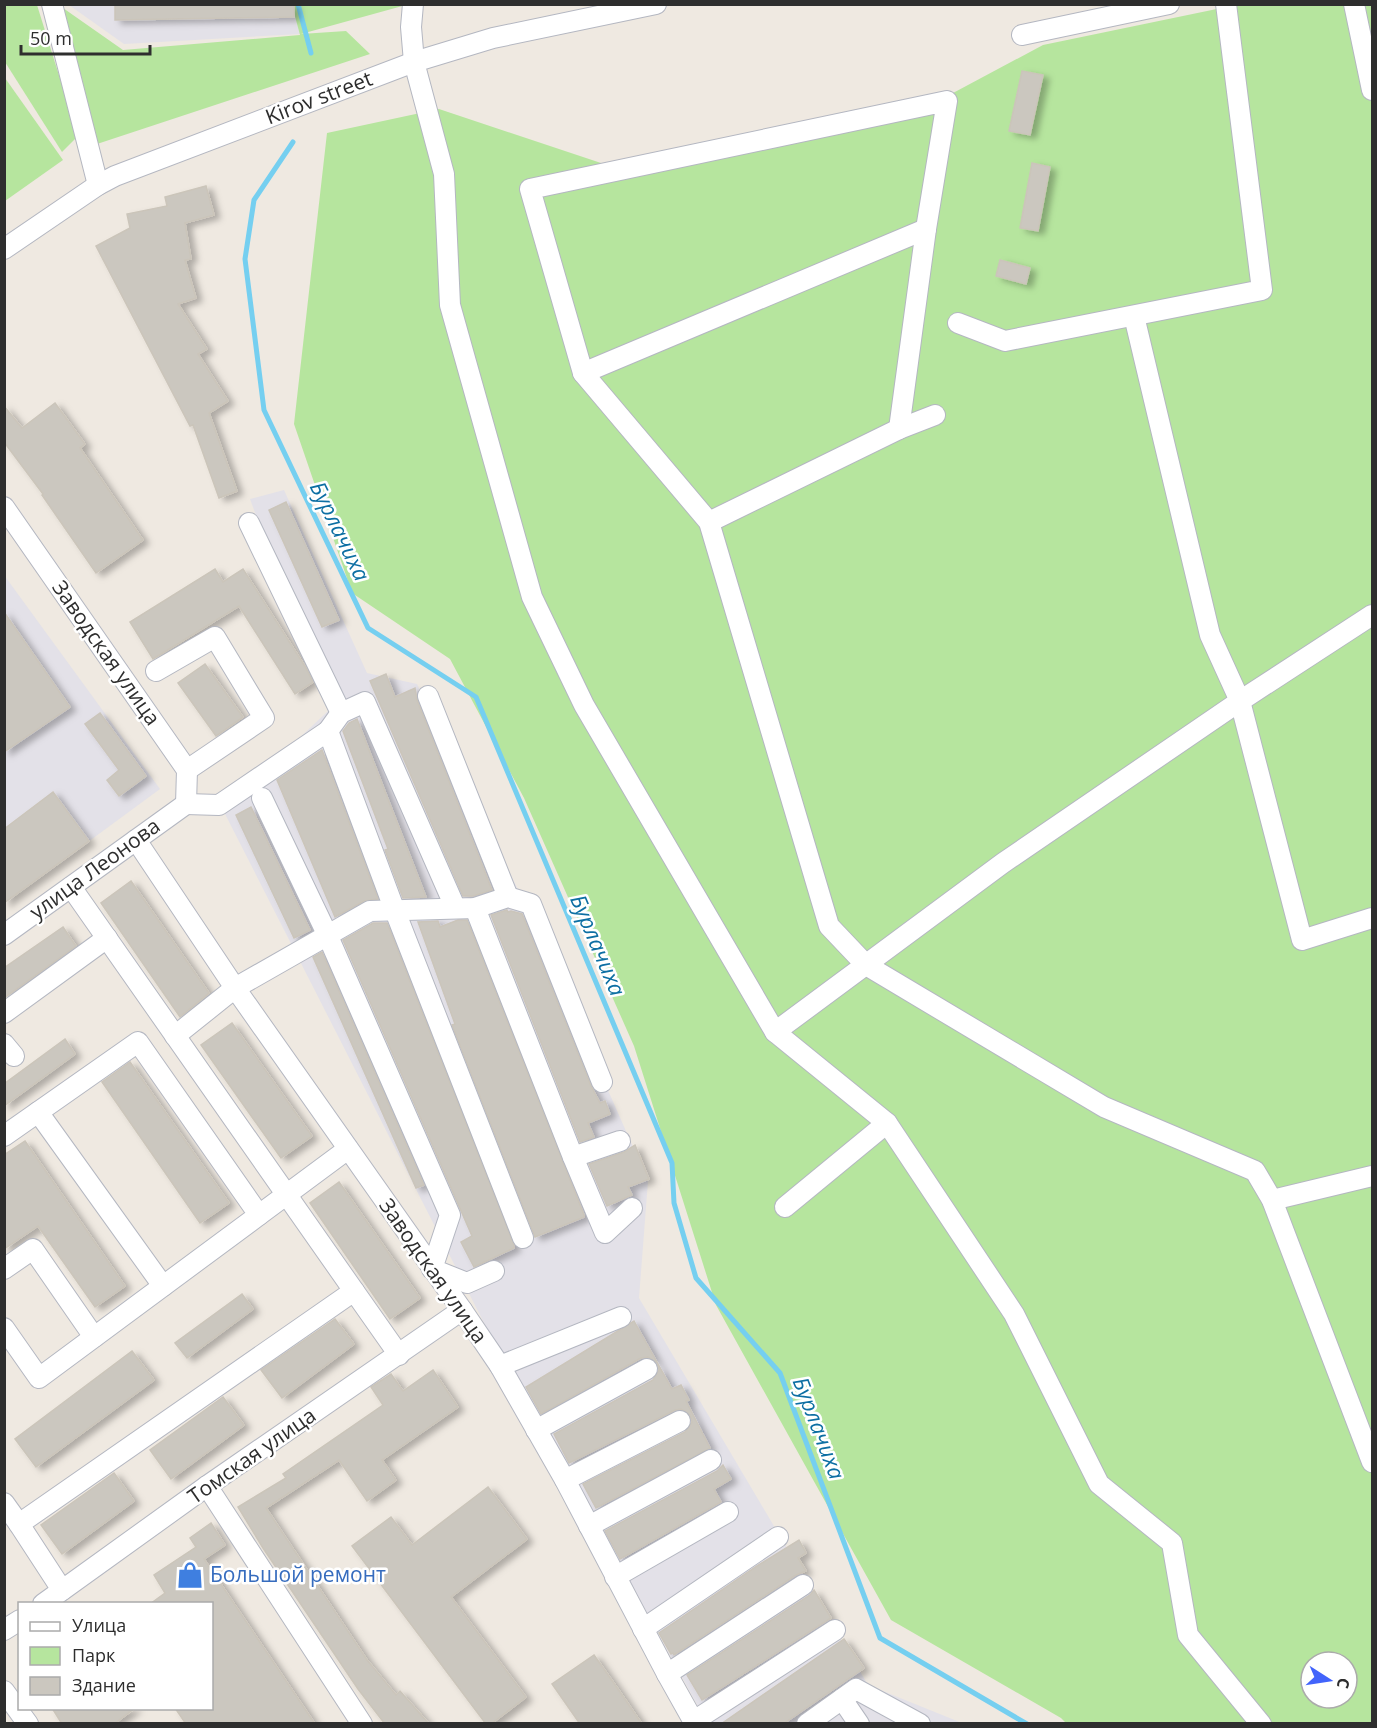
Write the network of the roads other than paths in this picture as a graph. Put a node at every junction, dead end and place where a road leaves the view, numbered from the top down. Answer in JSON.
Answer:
{"nodes":[{"id":1,"x":52,"y":4,"type":"edge"},
{"id":2,"x":413,"y":4,"type":"edge"},
{"id":3,"x":656,"y":4,"type":"edge"},
{"id":4,"x":1169,"y":4,"type":"edge"},
{"id":5,"x":1226,"y":4,"type":"edge"},
{"id":6,"x":1354,"y":4,"type":"edge"},
{"id":7,"x":1022,"y":35,"type":"dead end"},
{"id":8,"x":414,"y":62,"type":"junction"},
{"id":9,"x":1372,"y":90,"type":"edge"},
{"id":10,"x":98,"y":185,"type":"junction"},
{"id":11,"x":926,"y":229,"type":"junction"},
{"id":12,"x":4,"y":249,"type":"edge"},
{"id":13,"x":1134,"y":316,"type":"junction"},
{"id":14,"x":958,"y":323,"type":"dead end"},
{"id":15,"x":583,"y":374,"type":"junction"},
{"id":16,"x":935,"y":415,"type":"dead end"},
{"id":17,"x":899,"y":429,"type":"junction"},
{"id":18,"x":4,"y":507,"type":"edge"},
{"id":19,"x":709,"y":522,"type":"junction"},
{"id":20,"x":249,"y":523,"type":"dead end"},
{"id":21,"x":1372,"y":615,"type":"edge"},
{"id":22,"x":156,"y":671,"type":"dead end"},
{"id":23,"x":428,"y":696,"type":"dead end"},
{"id":24,"x":1240,"y":701,"type":"junction"},
{"id":25,"x":341,"y":714,"type":"junction"},
{"id":26,"x":328,"y":731,"type":"junction"},
{"id":27,"x":187,"y":770,"type":"junction"},
{"id":28,"x":262,"y":798,"type":"dead end"},
{"id":29,"x":186,"y":804,"type":"junction"},
{"id":30,"x":136,"y":840,"type":"junction"},
{"id":31,"x":71,"y":887,"type":"junction"},
{"id":32,"x":508,"y":897,"type":"junction"},
{"id":33,"x":455,"y":908,"type":"junction"},
{"id":34,"x":476,"y":908,"type":"junction"},
{"id":35,"x":395,"y":911,"type":"junction"},
{"id":36,"x":1372,"y":918,"type":"edge"},
{"id":37,"x":327,"y":934,"type":"junction"},
{"id":38,"x":4,"y":935,"type":"edge"},
{"id":39,"x":107,"y":938,"type":"junction"},
{"id":40,"x":866,"y":965,"type":"junction"},
{"id":41,"x":235,"y":988,"type":"junction"},
{"id":42,"x":4,"y":1013,"type":"edge"},
{"id":43,"x":170,"y":1029,"type":"junction"},
{"id":44,"x":775,"y":1032,"type":"junction"},
{"id":45,"x":138,"y":1042,"type":"junction"},
{"id":46,"x":602,"y":1082,"type":"dead end"},
{"id":47,"x":38,"y":1112,"type":"junction"},
{"id":48,"x":887,"y":1123,"type":"junction"},
{"id":49,"x":4,"y":1136,"type":"edge"},
{"id":50,"x":621,"y":1141,"type":"dead end"},
{"id":51,"x":348,"y":1149,"type":"junction"},
{"id":52,"x":573,"y":1157,"type":"junction"},
{"id":53,"x":1372,"y":1176,"type":"edge"},
{"id":54,"x":286,"y":1195,"type":"junction"},
{"id":55,"x":1272,"y":1200,"type":"junction"},
{"id":56,"x":785,"y":1207,"type":"dead end"},
{"id":57,"x":632,"y":1208,"type":"dead end"},
{"id":58,"x":259,"y":1215,"type":"junction"},
{"id":59,"x":523,"y":1238,"type":"dead end"},
{"id":60,"x":4,"y":1269,"type":"edge"},
{"id":61,"x":432,"y":1269,"type":"junction"},
{"id":62,"x":494,"y":1271,"type":"dead end"},
{"id":63,"x":163,"y":1286,"type":"junction"},
{"id":64,"x":354,"y":1291,"type":"junction"},
{"id":65,"x":462,"y":1310,"type":"junction"},
{"id":66,"x":621,"y":1317,"type":"dead end"},
{"id":67,"x":4,"y":1328,"type":"edge"},
{"id":68,"x":94,"y":1337,"type":"junction"},
{"id":69,"x":399,"y":1355,"type":"junction"},
{"id":70,"x":500,"y":1366,"type":"junction"},
{"id":71,"x":647,"y":1370,"type":"dead end"},
{"id":72,"x":680,"y":1421,"type":"dead end"},
{"id":73,"x":536,"y":1430,"type":"junction"},
{"id":74,"x":711,"y":1460,"type":"dead end"},
{"id":75,"x":1372,"y":1461,"type":"edge"},
{"id":76,"x":565,"y":1480,"type":"junction"},
{"id":77,"x":207,"y":1486,"type":"junction"},
{"id":78,"x":4,"y":1503,"type":"edge"},
{"id":79,"x":728,"y":1512,"type":"dead end"},
{"id":80,"x":19,"y":1524,"type":"junction"},
{"id":81,"x":589,"y":1526,"type":"junction"},
{"id":82,"x":778,"y":1538,"type":"dead end"},
{"id":83,"x":615,"y":1577,"type":"junction"},
{"id":84,"x":803,"y":1585,"type":"dead end"},
{"id":85,"x":62,"y":1590,"type":"junction"},
{"id":86,"x":46,"y":1602,"type":"edge"},
{"id":87,"x":18,"y":1621,"type":"edge"},
{"id":88,"x":643,"y":1629,"type":"junction"},
{"id":89,"x":4,"y":1630,"type":"edge"},
{"id":90,"x":835,"y":1630,"type":"dead end"},
{"id":91,"x":667,"y":1674,"type":"junction"},
{"id":92,"x":4,"y":1691,"type":"edge"},
{"id":93,"x":842,"y":1699,"type":"junction"},
{"id":94,"x":694,"y":1722,"type":"edge"},
{"id":95,"x":28,"y":1724,"type":"edge"},
{"id":96,"x":362,"y":1724,"type":"edge"},
{"id":97,"x":807,"y":1724,"type":"edge"},
{"id":98,"x":859,"y":1724,"type":"edge"},
{"id":99,"x":920,"y":1724,"type":"edge"},
{"id":100,"x":1261,"y":1724,"type":"edge"}],
"edges":[{"from":1,"to":10,"type":"street"},
{"from":2,"to":8,"type":"street"},
{"from":3,"to":8,"type":"street","name":"Kirov street"},
{"from":4,"to":7,"type":"street"},
{"from":5,"to":13,"type":"street"},
{"from":6,"to":9,"type":"street"},
{"from":8,"to":10,"type":"street","name":"Kirov street"},
{"from":8,"to":44,"type":"street"},
{"from":10,"to":12,"type":"street","name":"Kirov street"},
{"from":11,"to":15,"type":"street"},
{"from":11,"to":15,"type":"street"},
{"from":11,"to":17,"type":"street"},
{"from":13,"to":14,"type":"street"},
{"from":13,"to":24,"type":"street"},
{"from":15,"to":19,"type":"street"},
{"from":16,"to":17,"type":"street"},
{"from":17,"to":19,"type":"street"},
{"from":18,"to":27,"type":"street","name":"Заводская улица"},
{"from":19,"to":40,"type":"street"},
{"from":20,"to":25,"type":"street"},
{"from":21,"to":24,"type":"street"},
{"from":22,"to":27,"type":"street"},
{"from":23,"to":32,"type":"street"},
{"from":24,"to":36,"type":"street"},
{"from":24,"to":40,"type":"street"},
{"from":25,"to":26,"type":"street"},
{"from":25,"to":33,"type":"street"},
{"from":26,"to":29,"type":"street"},
{"from":26,"to":35,"type":"street"},
{"from":27,"to":29,"type":"street"},
{"from":28,"to":37,"type":"street"},
{"from":29,"to":30,"type":"street","name":"улица Леонова"},
{"from":30,"to":31,"type":"street","name":"улица Леонова"},
{"from":30,"to":41,"type":"street","name":"Заводская улица"},
{"from":31,"to":38,"type":"street","name":"улица Леонова"},
{"from":31,"to":39,"type":"street"},
{"from":32,"to":34,"type":"street"},
{"from":32,"to":46,"type":"street"},
{"from":33,"to":34,"type":"street"},
{"from":33,"to":35,"type":"street"},
{"from":34,"to":52,"type":"street"},
{"from":35,"to":37,"type":"street"},
{"from":35,"to":59,"type":"street"},
{"from":37,"to":41,"type":"street"},
{"from":37,"to":61,"type":"street"},
{"from":39,"to":42,"type":"street"},
{"from":39,"to":43,"type":"street"},
{"from":40,"to":44,"type":"street"},
{"from":40,"to":55,"type":"street"},
{"from":41,"to":43,"type":"street"},
{"from":41,"to":51,"type":"street","name":"Заводская улица"},
{"from":43,"to":45,"type":"street"},
{"from":43,"to":54,"type":"street"},
{"from":44,"to":48,"type":"street"},
{"from":45,"to":47,"type":"street"},
{"from":45,"to":58,"type":"street"},
{"from":47,"to":49,"type":"street"},
{"from":47,"to":63,"type":"street"},
{"from":48,"to":56,"type":"street"},
{"from":48,"to":100,"type":"street"},
{"from":50,"to":52,"type":"street"},
{"from":51,"to":54,"type":"street"},
{"from":51,"to":61,"type":"street","name":"Заводская улица"},
{"from":52,"to":57,"type":"street"},
{"from":53,"to":55,"type":"street"},
{"from":54,"to":58,"type":"street"},
{"from":54,"to":64,"type":"street"},
{"from":55,"to":75,"type":"street"},
{"from":58,"to":63,"type":"street"},
{"from":60,"to":68,"type":"street"},
{"from":61,"to":62,"type":"street"},
{"from":61,"to":65,"type":"street","name":"Заводская улица"},
{"from":63,"to":68,"type":"street"},
{"from":64,"to":69,"type":"street"},
{"from":64,"to":80,"type":"street"},
{"from":65,"to":69,"type":"street","name":"Томская улица"},
{"from":65,"to":70,"type":"street","name":"Заводская улица"},
{"from":66,"to":70,"type":"street"},
{"from":67,"to":68,"type":"street"},
{"from":69,"to":77,"type":"street","name":"Томская улица"},
{"from":70,"to":73,"type":"street","name":"Заводская улица"},
{"from":71,"to":73,"type":"street"},
{"from":72,"to":76,"type":"street"},
{"from":73,"to":76,"type":"street","name":"Заводская улица"},
{"from":74,"to":81,"type":"street"},
{"from":76,"to":81,"type":"street","name":"Заводская улица"},
{"from":77,"to":85,"type":"street","name":"Томская улица"},
{"from":77,"to":96,"type":"street"},
{"from":78,"to":80,"type":"street"},
{"from":79,"to":83,"type":"street"},
{"from":80,"to":85,"type":"street"},
{"from":81,"to":83,"type":"street","name":"Заводская улица"},
{"from":82,"to":88,"type":"street"},
{"from":83,"to":88,"type":"street","name":"Заводская улица"},
{"from":84,"to":91,"type":"street"},
{"from":85,"to":86,"type":"street","name":"Томская улица"},
{"from":87,"to":89,"type":"street"},
{"from":88,"to":91,"type":"street","name":"Заводская улица"},
{"from":90,"to":94,"type":"street"},
{"from":91,"to":94,"type":"street","name":"Заводская улица"},
{"from":92,"to":95,"type":"street"},
{"from":93,"to":97,"type":"street"},
{"from":93,"to":98,"type":"street"},
{"from":93,"to":99,"type":"street"}]}
